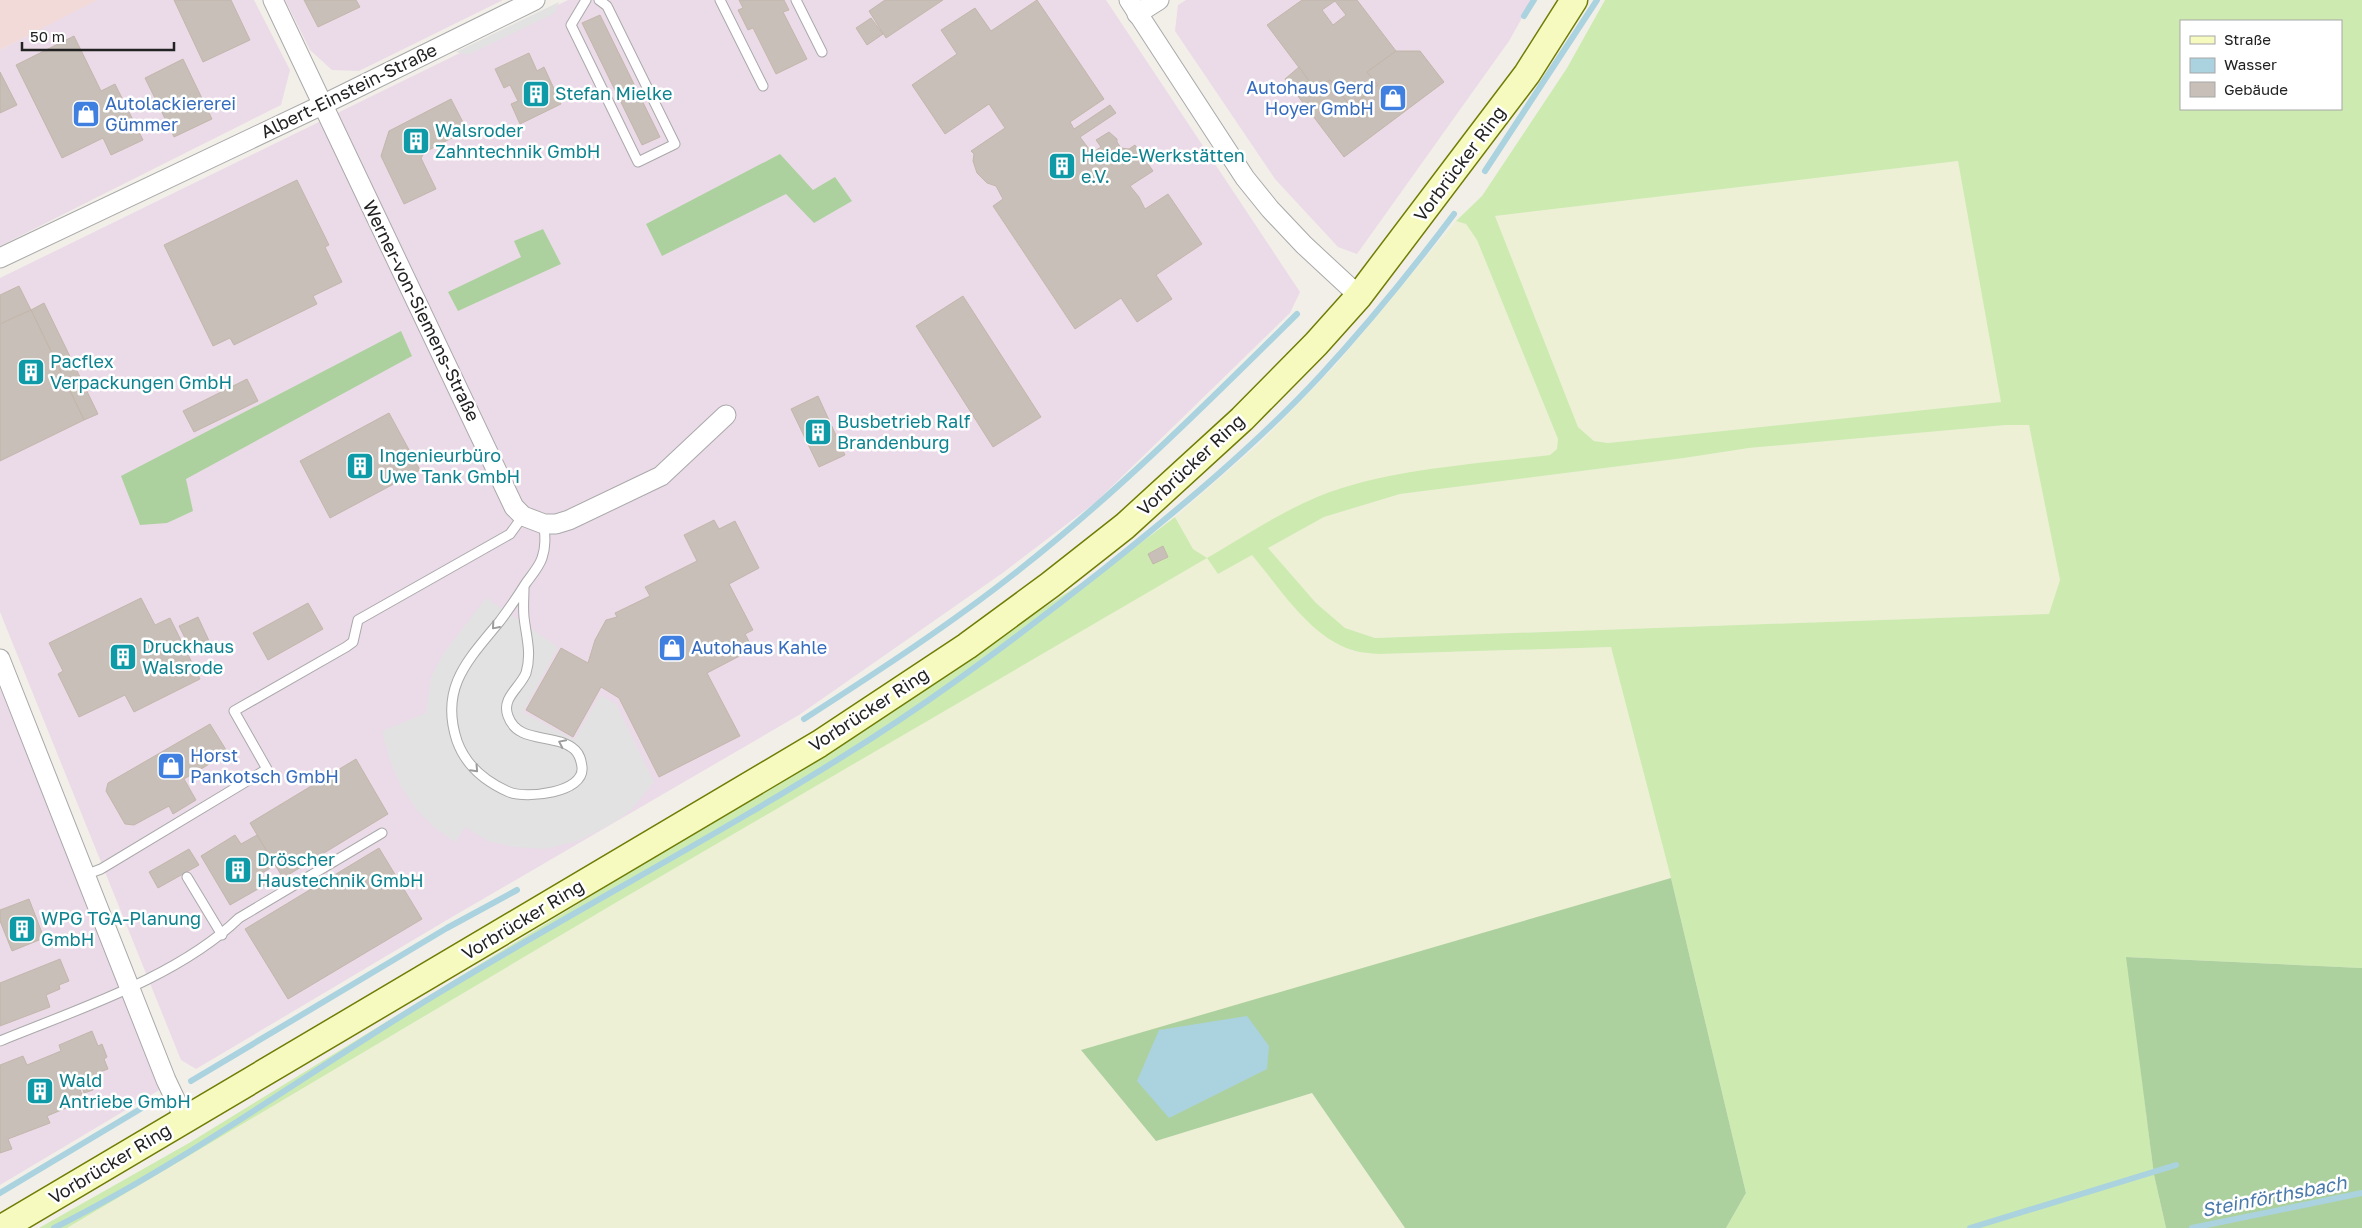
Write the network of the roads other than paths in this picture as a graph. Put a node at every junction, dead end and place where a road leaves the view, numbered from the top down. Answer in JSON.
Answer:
{"nodes":[{"id":1,"x":273,"y":0,"type":"edge"},
{"id":2,"x":535,"y":0,"type":"edge"},
{"id":3,"x":586,"y":0,"type":"edge"},
{"id":4,"x":599,"y":0,"type":"edge"},
{"id":5,"x":720,"y":0,"type":"edge"},
{"id":6,"x":796,"y":0,"type":"edge"},
{"id":7,"x":1159,"y":0,"type":"edge"},
{"id":8,"x":1574,"y":0,"type":"edge"},
{"id":9,"x":1133,"y":7,"type":"edge"},
{"id":10,"x":822,"y":52,"type":"dead end"},
{"id":11,"x":763,"y":86,"type":"dead end"},
{"id":12,"x":322,"y":105,"type":"junction"},
{"id":13,"x":0,"y":258,"type":"edge"},
{"id":14,"x":1359,"y":296,"type":"junction"},
{"id":15,"x":726,"y":414,"type":"dead end"},
{"id":16,"x":523,"y":516,"type":"junction"},
{"id":17,"x":544,"y":524,"type":"junction"},
{"id":18,"x":524,"y":587,"type":"junction"},
{"id":19,"x":0,"y":659,"type":"edge"},
{"id":20,"x":382,"y":833,"type":"dead end"},
{"id":21,"x":85,"y":875,"type":"junction"},
{"id":22,"x":187,"y":877,"type":"dead end"},
{"id":23,"x":222,"y":935,"type":"junction"},
{"id":24,"x":129,"y":987,"type":"junction"},
{"id":25,"x":0,"y":1041,"type":"edge"},
{"id":26,"x":185,"y":1120,"type":"junction"},
{"id":27,"x":2,"y":1228,"type":"edge"}],
"edges":[{"from":1,"to":12,"type":"street","name":"Werner-von-Siemens-Straße"},
{"from":2,"to":12,"type":"street","name":"Albert-Einstein-Straße"},
{"from":3,"to":4,"type":"lane"},
{"from":5,"to":11,"type":"lane"},
{"from":6,"to":10,"type":"lane"},
{"from":7,"to":9,"type":"street"},
{"from":8,"to":14,"type":"main road","name":"Vorbrücker Ring"},
{"from":9,"to":14,"type":"street"},
{"from":12,"to":13,"type":"street","name":"Albert-Einstein-Straße"},
{"from":12,"to":16,"type":"street","name":"Werner-von-Siemens-Straße"},
{"from":14,"to":26,"type":"main road","name":"Vorbrücker Ring"},
{"from":15,"to":17,"type":"street"},
{"from":16,"to":17,"type":"street"},
{"from":16,"to":21,"type":"lane"},
{"from":17,"to":18,"type":"lane"},
{"from":18,"to":18,"type":"lane","one_way":true},
{"from":19,"to":21,"type":"street"},
{"from":20,"to":23,"type":"lane"},
{"from":21,"to":24,"type":"street"},
{"from":22,"to":23,"type":"lane"},
{"from":23,"to":24,"type":"lane"},
{"from":24,"to":25,"type":"lane"},
{"from":24,"to":26,"type":"street"},
{"from":26,"to":27,"type":"main road","name":"Vorbrücker Ring"}]}
